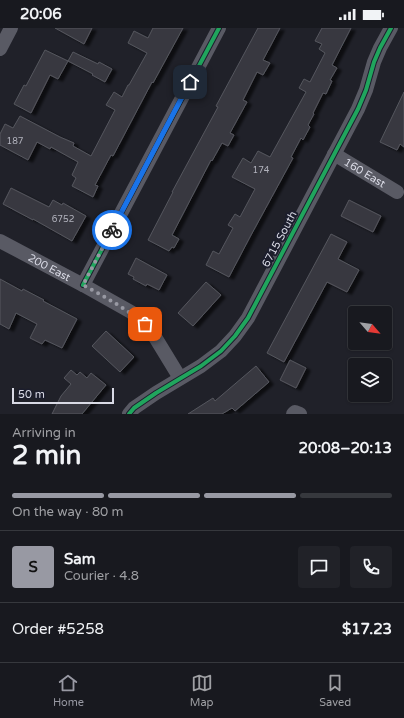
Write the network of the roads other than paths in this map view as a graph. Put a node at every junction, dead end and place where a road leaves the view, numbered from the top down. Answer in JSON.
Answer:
{"nodes":[{"id":1,"x":11,"y":28,"type":"edge"},
{"id":2,"x":219,"y":28,"type":"edge"},
{"id":3,"x":391,"y":28,"type":"edge"},
{"id":4,"x":0,"y":49,"type":"edge"},
{"id":5,"x":334,"y":154,"type":"junction"},
{"id":6,"x":397,"y":192,"type":"dead end"},
{"id":7,"x":0,"y":241,"type":"edge"},
{"id":8,"x":83,"y":285,"type":"junction"},
{"id":9,"x":180,"y":378,"type":"junction"},
{"id":10,"x":129,"y":414,"type":"edge"},
{"id":11,"x":293,"y":414,"type":"edge"},
{"id":12,"x":300,"y":414,"type":"edge"}],
"edges":[{"from":1,"to":4,"type":"street"},
{"from":2,"to":8,"type":"street"},
{"from":3,"to":5,"type":"street","name":"6715 South"},
{"from":5,"to":6,"type":"street","name":"160 East"},
{"from":5,"to":9,"type":"street","name":"6715 South"},
{"from":7,"to":8,"type":"street","name":"200 East"},
{"from":8,"to":9,"type":"street","name":"200 East"},
{"from":9,"to":10,"type":"street","name":"6715 South"},
{"from":11,"to":12,"type":"street"}]}
